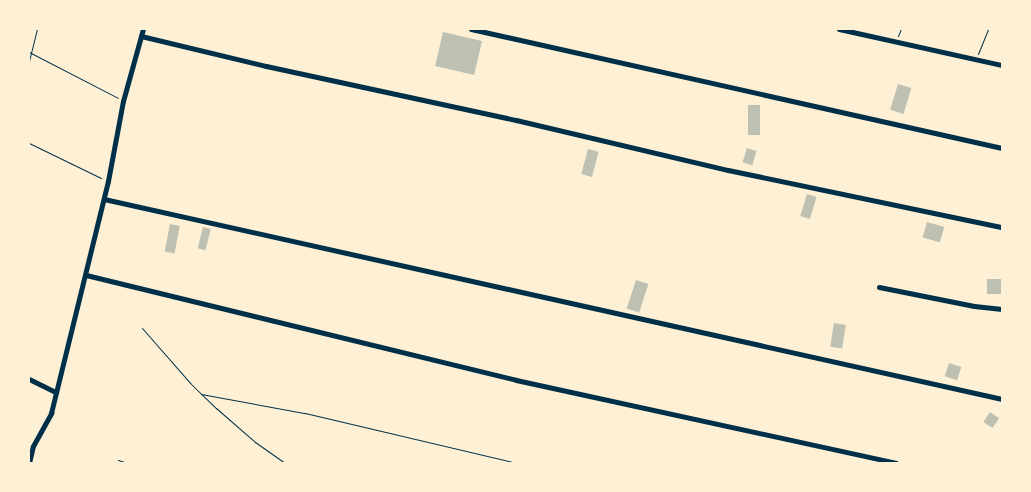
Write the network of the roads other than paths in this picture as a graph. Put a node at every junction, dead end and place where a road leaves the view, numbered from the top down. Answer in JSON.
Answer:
{"nodes":[{"id":1,"x":143,"y":29,"type":"edge"},
{"id":2,"x":471,"y":29,"type":"edge"},
{"id":3,"x":840,"y":29,"type":"edge"},
{"id":4,"x":141,"y":36,"type":"junction"},
{"id":5,"x":1002,"y":65,"type":"edge"},
{"id":6,"x":1002,"y":148,"type":"edge"},
{"id":7,"x":104,"y":199,"type":"junction"},
{"id":8,"x":1002,"y":227,"type":"edge"},
{"id":9,"x":86,"y":275,"type":"junction"},
{"id":10,"x":879,"y":287,"type":"dead end"},
{"id":11,"x":1002,"y":309,"type":"edge"},
{"id":12,"x":29,"y":378,"type":"edge"},
{"id":13,"x":56,"y":392,"type":"junction"},
{"id":14,"x":1002,"y":399,"type":"edge"},
{"id":15,"x":29,"y":463,"type":"edge"},
{"id":16,"x":896,"y":463,"type":"edge"}],
"edges":[{"from":1,"to":4,"type":"street"},
{"from":2,"to":6,"type":"street"},
{"from":3,"to":5,"type":"street"},
{"from":4,"to":7,"type":"street"},
{"from":4,"to":8,"type":"street"},
{"from":7,"to":9,"type":"street"},
{"from":7,"to":14,"type":"street"},
{"from":9,"to":13,"type":"street"},
{"from":9,"to":16,"type":"street"},
{"from":10,"to":11,"type":"street"},
{"from":12,"to":13,"type":"street"},
{"from":13,"to":15,"type":"street"}]}
